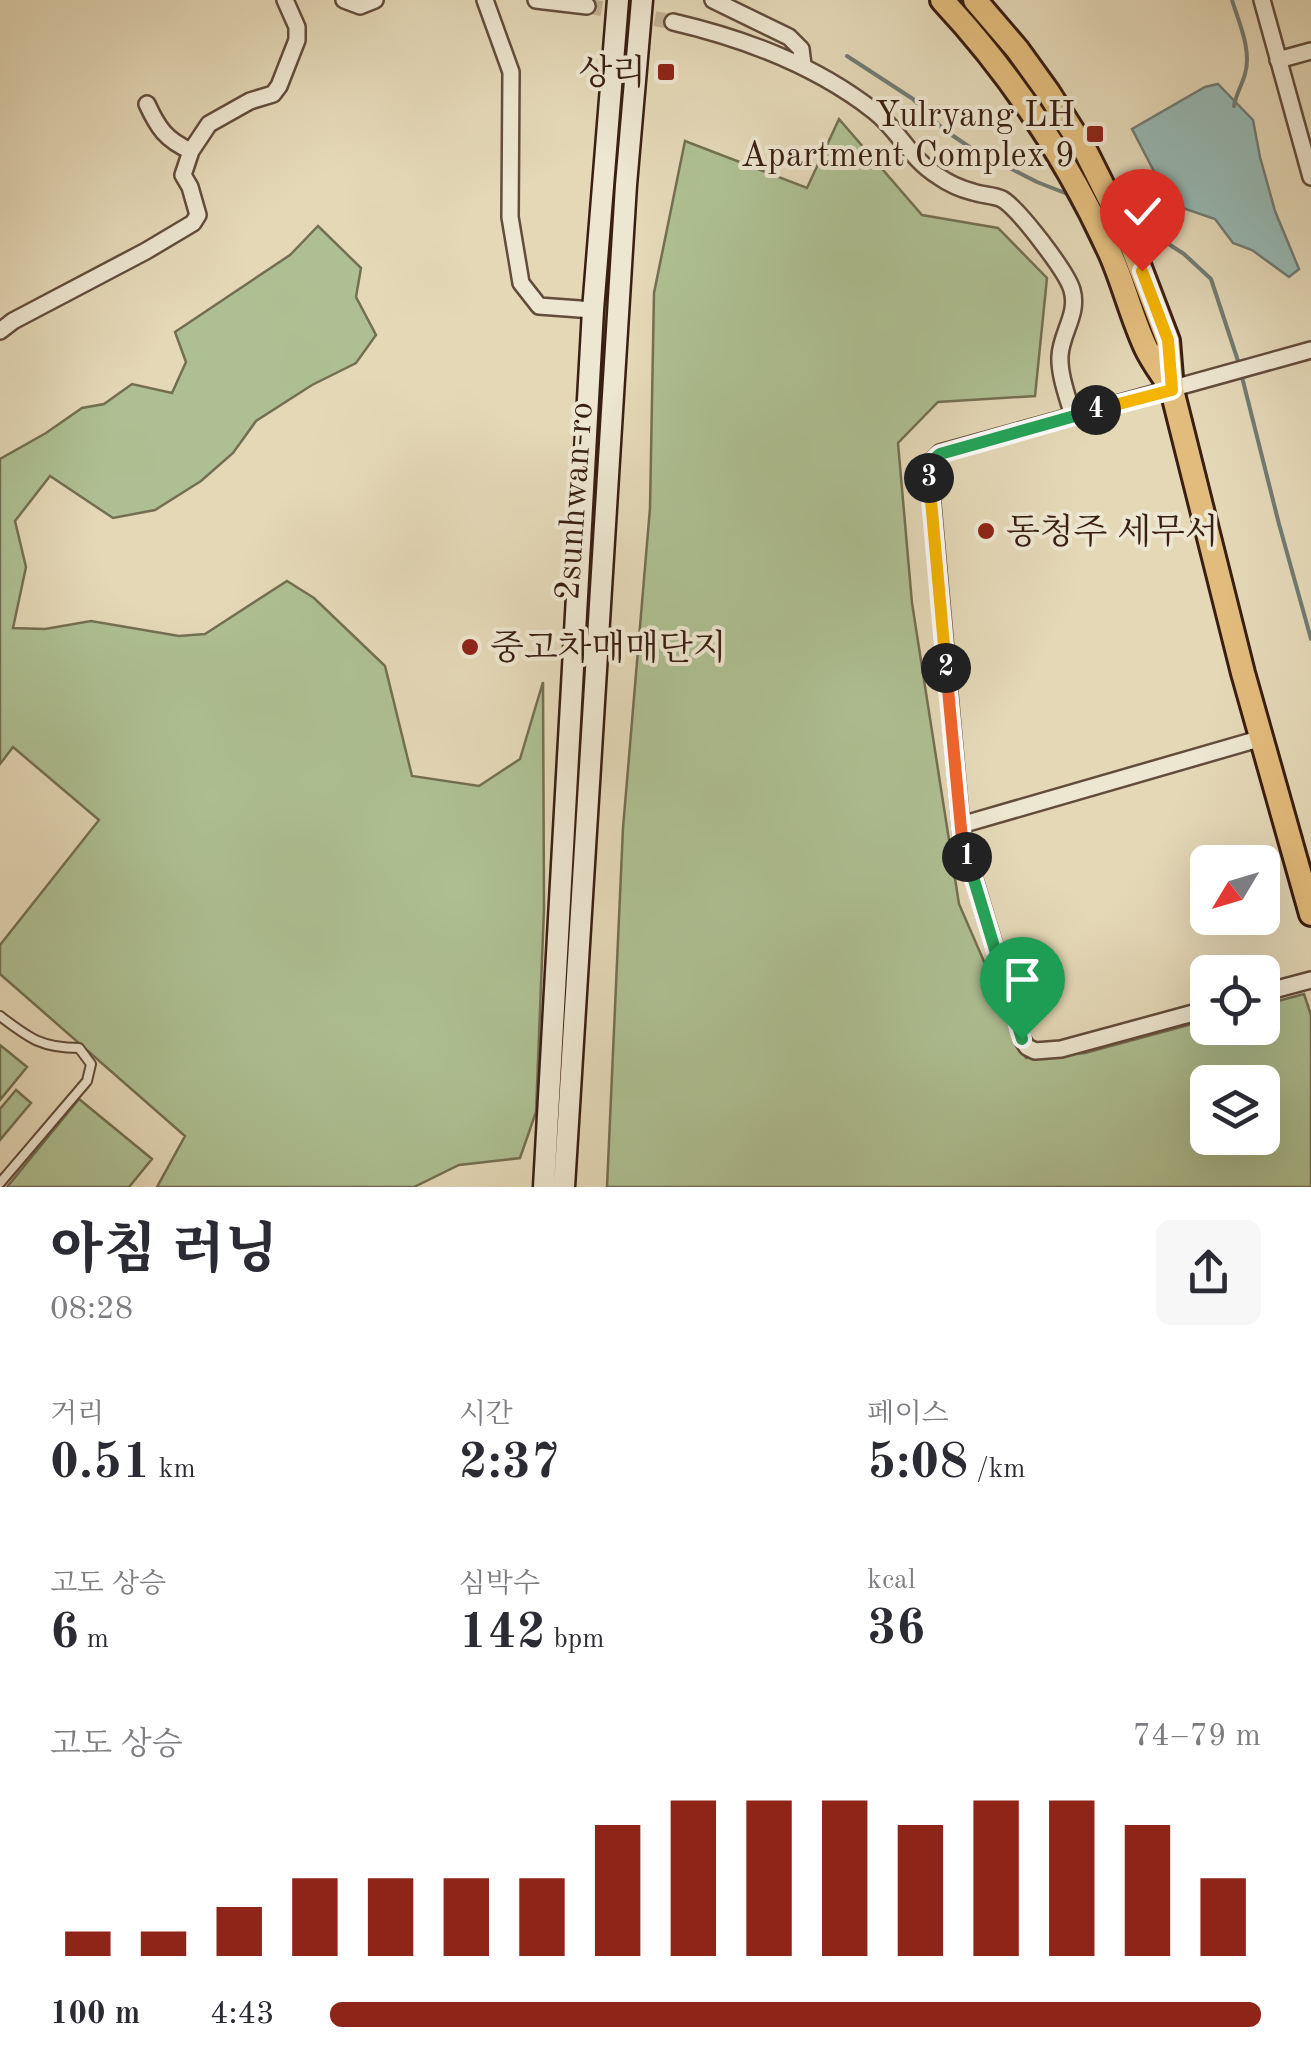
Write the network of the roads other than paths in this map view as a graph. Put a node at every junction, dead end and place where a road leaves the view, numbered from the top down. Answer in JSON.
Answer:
{"nodes":[{"id":1,"x":285,"y":0,"type":"edge"},
{"id":2,"x":344,"y":0,"type":"edge"},
{"id":3,"x":375,"y":0,"type":"edge"},
{"id":4,"x":485,"y":0,"type":"edge"},
{"id":5,"x":536,"y":0,"type":"edge"},
{"id":6,"x":618,"y":0,"type":"edge"},
{"id":7,"x":642,"y":0,"type":"edge"},
{"id":8,"x":713,"y":0,"type":"edge"},
{"id":9,"x":942,"y":0,"type":"edge"},
{"id":10,"x":975,"y":0,"type":"edge"},
{"id":11,"x":1262,"y":0,"type":"edge"},
{"id":12,"x":588,"y":6,"type":"dead end"},
{"id":13,"x":673,"y":22,"type":"tunnel mouth"},
{"id":14,"x":1311,"y":51,"type":"edge"},
{"id":15,"x":1278,"y":60,"type":"junction"},
{"id":16,"x":803,"y":65,"type":"junction"},
{"id":17,"x":147,"y":104,"type":"dead end"},
{"id":18,"x":191,"y":151,"type":"junction"},
{"id":19,"x":1311,"y":177,"type":"edge"},
{"id":20,"x":593,"y":310,"type":"junction"},
{"id":21,"x":0,"y":331,"type":"edge"},
{"id":22,"x":1311,"y":350,"type":"edge"},
{"id":23,"x":1172,"y":390,"type":"junction"},
{"id":24,"x":1073,"y":416,"type":"junction"},
{"id":25,"x":1262,"y":738,"type":"junction"},
{"id":26,"x":961,"y":824,"type":"junction"},
{"id":27,"x":1311,"y":914,"type":"edge"},
{"id":28,"x":1311,"y":980,"type":"edge"},
{"id":29,"x":1280,"y":988,"type":"edge"},
{"id":30,"x":1190,"y":1014,"type":"edge"},
{"id":31,"x":0,"y":1016,"type":"edge"},
{"id":32,"x":0,"y":1182,"type":"edge"},
{"id":33,"x":544,"y":1187,"type":"edge"},
{"id":34,"x":564,"y":1187,"type":"edge"}],
"edges":[{"from":1,"to":18,"type":"street"},
{"from":2,"to":3,"type":"street"},
{"from":4,"to":20,"type":"street"},
{"from":5,"to":12,"type":"street"},
{"from":6,"to":20,"type":"street","name":"2sunhwan-ro"},
{"from":7,"to":34,"type":"street","name":"2sunhwan-ro"},
{"from":8,"to":16,"type":"street"},
{"from":9,"to":23,"type":"main road"},
{"from":10,"to":23,"type":"main road"},
{"from":11,"to":15,"type":"street"},
{"from":13,"to":16,"type":"street"},
{"from":14,"to":15,"type":"street"},
{"from":15,"to":19,"type":"street"},
{"from":16,"to":24,"type":"street"},
{"from":17,"to":18,"type":"street"},
{"from":18,"to":21,"type":"street"},
{"from":20,"to":33,"type":"street","name":"2sunhwan-ro"},
{"from":22,"to":23,"type":"street"},
{"from":23,"to":24,"type":"street"},
{"from":23,"to":25,"type":"main road"},
{"from":24,"to":26,"type":"street"},
{"from":25,"to":26,"type":"street"},
{"from":25,"to":27,"type":"main road"},
{"from":26,"to":30,"type":"street"},
{"from":28,"to":29,"type":"street"},
{"from":31,"to":32,"type":"lane"}]}
